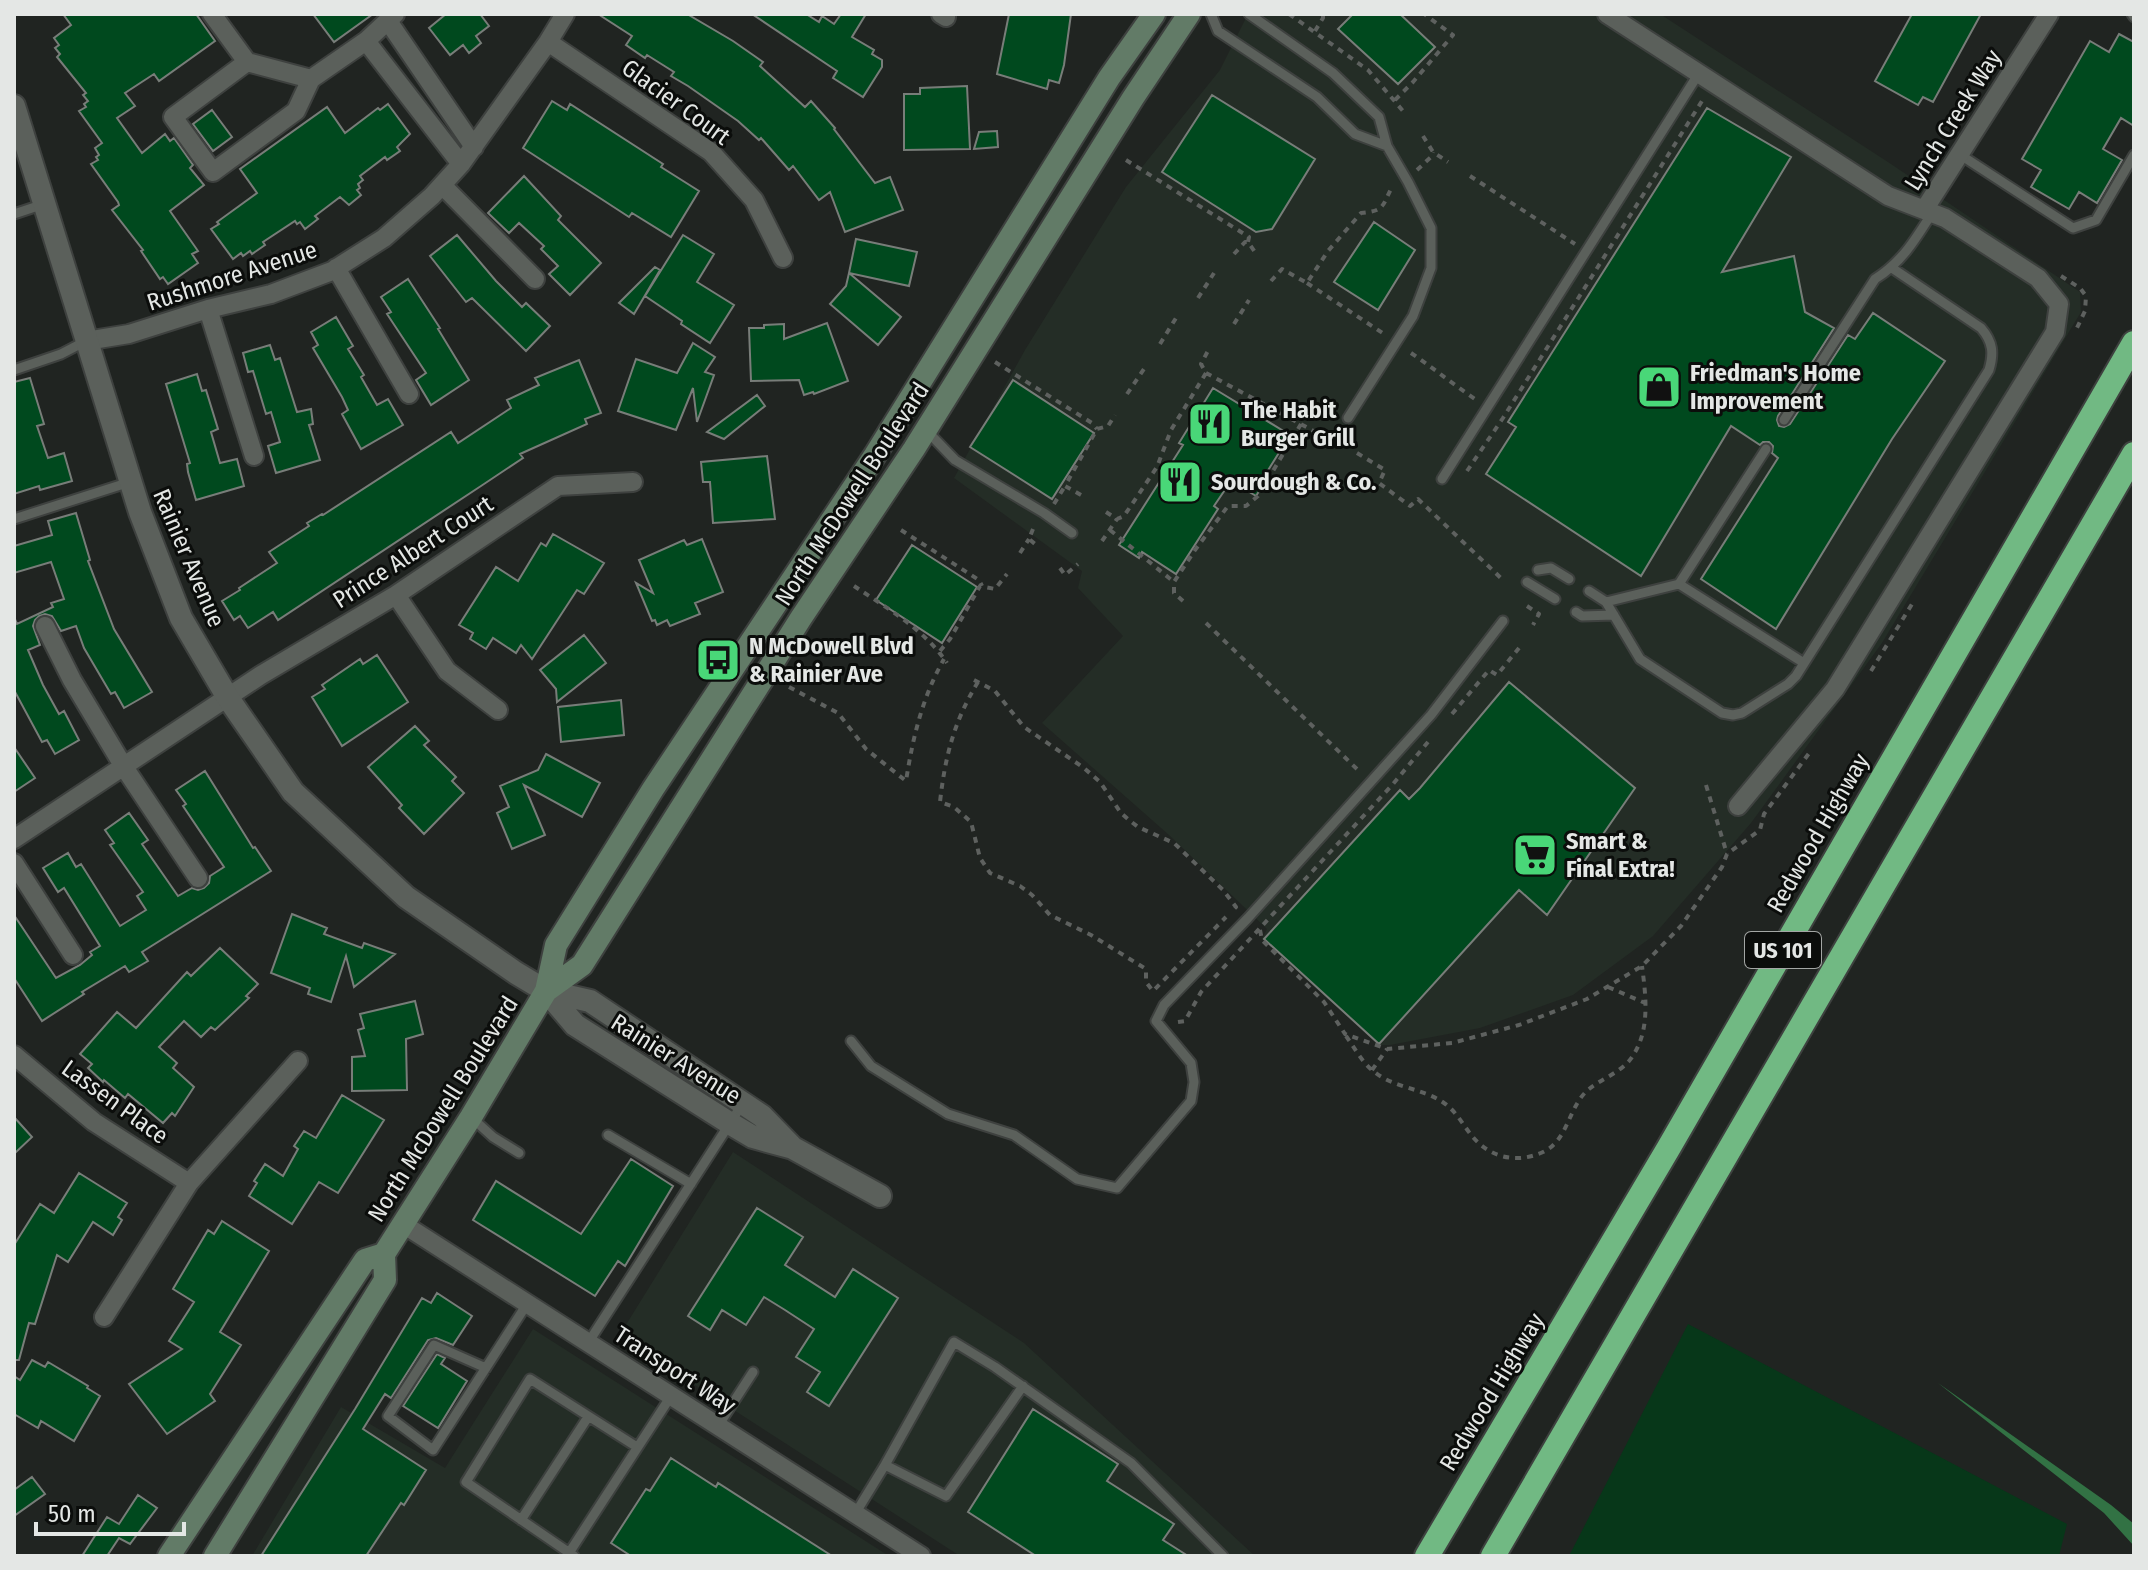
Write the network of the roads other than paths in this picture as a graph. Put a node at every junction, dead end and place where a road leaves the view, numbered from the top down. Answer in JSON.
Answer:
{"nodes":[{"id":1,"x":212,"y":14,"type":"edge"},
{"id":2,"x":565,"y":14,"type":"edge"},
{"id":3,"x":1154,"y":14,"type":"edge"},
{"id":4,"x":1189,"y":14,"type":"edge"},
{"id":5,"x":1211,"y":14,"type":"edge"},
{"id":6,"x":1249,"y":14,"type":"edge"},
{"id":7,"x":1607,"y":14,"type":"edge"},
{"id":8,"x":2049,"y":14,"type":"edge"},
{"id":9,"x":391,"y":17,"type":"edge"},
{"id":10,"x":366,"y":41,"type":"junction"},
{"id":11,"x":548,"y":42,"type":"junction"},
{"id":12,"x":247,"y":62,"type":"junction"},
{"id":13,"x":1699,"y":73,"type":"junction"},
{"id":14,"x":311,"y":79,"type":"junction"},
{"id":15,"x":14,"y":106,"type":"edge"},
{"id":16,"x":1387,"y":146,"type":"junction"},
{"id":17,"x":474,"y":147,"type":"junction"},
{"id":18,"x":1959,"y":154,"type":"junction"},
{"id":19,"x":2134,"y":155,"type":"edge"},
{"id":20,"x":461,"y":164,"type":"junction"},
{"id":21,"x":442,"y":185,"type":"junction"},
{"id":22,"x":44,"y":204,"type":"junction"},
{"id":23,"x":1928,"y":212,"type":"junction"},
{"id":24,"x":14,"y":214,"type":"edge"},
{"id":25,"x":783,"y":258,"type":"dead end"},
{"id":26,"x":336,"y":268,"type":"junction"},
{"id":27,"x":1892,"y":268,"type":"junction"},
{"id":28,"x":535,"y":279,"type":"dead end"},
{"id":29,"x":208,"y":309,"type":"junction"},
{"id":30,"x":86,"y":341,"type":"junction"},
{"id":31,"x":2134,"y":343,"type":"edge"},
{"id":32,"x":14,"y":370,"type":"edge"},
{"id":33,"x":409,"y":394,"type":"dead end"},
{"id":34,"x":1348,"y":418,"type":"dead end"},
{"id":35,"x":1784,"y":420,"type":"dead end"},
{"id":36,"x":926,"y":430,"type":"junction"},
{"id":37,"x":1766,"y":449,"type":"dead end"},
{"id":38,"x":2134,"y":454,"type":"edge"},
{"id":39,"x":254,"y":456,"type":"dead end"},
{"id":40,"x":1442,"y":479,"type":"dead end"},
{"id":41,"x":130,"y":482,"type":"junction"},
{"id":42,"x":633,"y":482,"type":"dead end"},
{"id":43,"x":14,"y":519,"type":"edge"},
{"id":44,"x":1072,"y":533,"type":"dead end"},
{"id":45,"x":1538,"y":570,"type":"dead end"},
{"id":46,"x":1569,"y":579,"type":"dead end"},
{"id":47,"x":1527,"y":582,"type":"dead end"},
{"id":48,"x":1679,"y":584,"type":"junction"},
{"id":49,"x":1589,"y":591,"type":"dead end"},
{"id":50,"x":396,"y":595,"type":"junction"},
{"id":51,"x":1555,"y":599,"type":"dead end"},
{"id":52,"x":1606,"y":602,"type":"junction"},
{"id":53,"x":1576,"y":612,"type":"dead end"},
{"id":54,"x":1614,"y":615,"type":"junction"},
{"id":55,"x":1503,"y":621,"type":"dead end"},
{"id":56,"x":45,"y":626,"type":"dead end"},
{"id":57,"x":1804,"y":663,"type":"junction"},
{"id":58,"x":228,"y":698,"type":"junction"},
{"id":59,"x":498,"y":710,"type":"dead end"},
{"id":60,"x":124,"y":767,"type":"junction"},
{"id":61,"x":1738,"y":806,"type":"dead end"},
{"id":62,"x":14,"y":839,"type":"edge"},
{"id":63,"x":14,"y":863,"type":"edge"},
{"id":64,"x":198,"y":878,"type":"dead end"},
{"id":65,"x":73,"y":955,"type":"dead end"},
{"id":66,"x":546,"y":991,"type":"junction"},
{"id":67,"x":851,"y":1041,"type":"dead end"},
{"id":68,"x":14,"y":1055,"type":"edge"},
{"id":69,"x":298,"y":1061,"type":"dead end"},
{"id":70,"x":743,"y":1103,"type":"junction"},
{"id":71,"x":471,"y":1117,"type":"junction"},
{"id":72,"x":731,"y":1124,"type":"junction"},
{"id":73,"x":608,"y":1135,"type":"dead end"},
{"id":74,"x":793,"y":1148,"type":"junction"},
{"id":75,"x":519,"y":1153,"type":"dead end"},
{"id":76,"x":189,"y":1183,"type":"junction"},
{"id":77,"x":691,"y":1184,"type":"junction"},
{"id":78,"x":880,"y":1196,"type":"dead end"},
{"id":79,"x":403,"y":1224,"type":"junction"},
{"id":80,"x":384,"y":1254,"type":"junction"},
{"id":81,"x":527,"y":1304,"type":"junction"},
{"id":82,"x":104,"y":1317,"type":"dead end"},
{"id":83,"x":588,"y":1343,"type":"junction"},
{"id":84,"x":486,"y":1368,"type":"junction"},
{"id":85,"x":753,"y":1372,"type":"dead end"},
{"id":86,"x":1023,"y":1386,"type":"junction"},
{"id":87,"x":671,"y":1396,"type":"junction"},
{"id":88,"x":588,"y":1417,"type":"junction"},
{"id":89,"x":718,"y":1426,"type":"junction"},
{"id":90,"x":637,"y":1447,"type":"junction"},
{"id":91,"x":885,"y":1465,"type":"junction"},
{"id":92,"x":855,"y":1514,"type":"junction"},
{"id":93,"x":521,"y":1520,"type":"junction"},
{"id":94,"x":571,"y":1554,"type":"edge"},
{"id":95,"x":169,"y":1556,"type":"edge"},
{"id":96,"x":215,"y":1556,"type":"edge"},
{"id":97,"x":921,"y":1556,"type":"edge"},
{"id":98,"x":1223,"y":1556,"type":"edge"},
{"id":99,"x":1427,"y":1556,"type":"edge"},
{"id":100,"x":1493,"y":1556,"type":"edge"}],
"edges":[{"from":1,"to":12,"type":"street"},
{"from":2,"to":11,"type":"street","name":"Rushmore Avenue"},
{"from":3,"to":66,"type":"main road","name":"North McDowell Boulevard"},
{"from":4,"to":36,"type":"main road","name":"North McDowell Boulevard"},
{"from":5,"to":16,"type":"lane"},
{"from":6,"to":16,"type":"lane"},
{"from":7,"to":13,"type":"street"},
{"from":8,"to":18,"type":"street","name":"Lynch Creek Way"},
{"from":9,"to":10,"type":"street"},
{"from":9,"to":17,"type":"street"},
{"from":10,"to":14,"type":"street"},
{"from":10,"to":20,"type":"street"},
{"from":11,"to":17,"type":"street","name":"Rushmore Avenue"},
{"from":11,"to":25,"type":"street","name":"Glacier Court"},
{"from":12,"to":14,"type":"street"},
{"from":12,"to":14,"type":"street"},
{"from":13,"to":23,"type":"street"},
{"from":13,"to":40,"type":"lane"},
{"from":15,"to":22,"type":"street","name":"Rainier Avenue"},
{"from":16,"to":34,"type":"lane"},
{"from":17,"to":20,"type":"street","name":"Rushmore Avenue"},
{"from":18,"to":19,"type":"lane"},
{"from":18,"to":23,"type":"street","name":"Lynch Creek Way"},
{"from":20,"to":21,"type":"street","name":"Rushmore Avenue"},
{"from":21,"to":26,"type":"street","name":"Rushmore Avenue"},
{"from":21,"to":28,"type":"street"},
{"from":22,"to":24,"type":"lane"},
{"from":22,"to":30,"type":"street","name":"Rainier Avenue"},
{"from":23,"to":27,"type":"lane"},
{"from":23,"to":61,"type":"street"},
{"from":26,"to":29,"type":"street","name":"Rushmore Avenue"},
{"from":26,"to":33,"type":"street"},
{"from":27,"to":35,"type":"lane"},
{"from":27,"to":57,"type":"lane"},
{"from":29,"to":30,"type":"street","name":"Rushmore Avenue"},
{"from":29,"to":39,"type":"street"},
{"from":30,"to":32,"type":"lane"},
{"from":30,"to":41,"type":"street","name":"Rainier Avenue"},
{"from":31,"to":99,"type":"highway","name":"Redwood Highway","number":"US 101"},
{"from":36,"to":44,"type":"lane"},
{"from":36,"to":66,"type":"main road","name":"North McDowell Boulevard"},
{"from":37,"to":48,"type":"lane"},
{"from":38,"to":100,"type":"highway","number":"US 101"},
{"from":41,"to":43,"type":"lane"},
{"from":41,"to":58,"type":"street","name":"Rainier Avenue"},
{"from":42,"to":50,"type":"street","name":"Prince Albert Court"},
{"from":45,"to":46,"type":"lane"},
{"from":47,"to":51,"type":"lane"},
{"from":48,"to":52,"type":"lane"},
{"from":48,"to":57,"type":"lane"},
{"from":49,"to":52,"type":"lane"},
{"from":50,"to":58,"type":"street","name":"Prince Albert Court"},
{"from":50,"to":59,"type":"street"},
{"from":52,"to":54,"type":"lane"},
{"from":53,"to":54,"type":"lane"},
{"from":54,"to":57,"type":"lane"},
{"from":55,"to":67,"type":"lane"},
{"from":56,"to":60,"type":"street"},
{"from":58,"to":60,"type":"street","name":"Prince Albert Court"},
{"from":58,"to":66,"type":"street","name":"Rainier Avenue"},
{"from":60,"to":62,"type":"street","name":"Prince Albert Court"},
{"from":60,"to":64,"type":"street"},
{"from":63,"to":65,"type":"street"},
{"from":66,"to":70,"type":"street","name":"Rainier Avenue"},
{"from":66,"to":71,"type":"main road","name":"North McDowell Boulevard"},
{"from":66,"to":72,"type":"street","name":"Rainier Avenue"},
{"from":68,"to":76,"type":"street","name":"Lassen Place"},
{"from":69,"to":76,"type":"street"},
{"from":70,"to":72,"type":"lane"},
{"from":70,"to":74,"type":"street","name":"Rainier Avenue"},
{"from":71,"to":75,"type":"lane"},
{"from":71,"to":79,"type":"main road","name":"North McDowell Boulevard"},
{"from":72,"to":74,"type":"street","name":"Rainier Avenue"},
{"from":72,"to":77,"type":"lane"},
{"from":73,"to":77,"type":"lane"},
{"from":74,"to":78,"type":"street","name":"Rainier Avenue"},
{"from":76,"to":82,"type":"street"},
{"from":77,"to":83,"type":"lane"},
{"from":79,"to":80,"type":"main road","name":"North McDowell Boulevard"},
{"from":79,"to":81,"type":"street","name":"Transport Way"},
{"from":80,"to":95,"type":"main road","name":"North McDowell Boulevard"},
{"from":80,"to":96,"type":"main road","name":"North McDowell Boulevard"},
{"from":81,"to":83,"type":"street","name":"Transport Way"},
{"from":81,"to":84,"type":"lane"},
{"from":83,"to":87,"type":"street","name":"Transport Way"},
{"from":84,"to":84,"type":"lane"},
{"from":85,"to":89,"type":"lane"},
{"from":86,"to":91,"type":"lane"},
{"from":86,"to":91,"type":"lane"},
{"from":86,"to":98,"type":"lane"},
{"from":87,"to":89,"type":"street","name":"Transport Way"},
{"from":87,"to":90,"type":"lane"},
{"from":88,"to":90,"type":"lane"},
{"from":88,"to":93,"type":"lane"},
{"from":88,"to":93,"type":"lane"},
{"from":89,"to":92,"type":"street","name":"Transport Way"},
{"from":90,"to":94,"type":"lane"},
{"from":91,"to":92,"type":"lane"},
{"from":92,"to":97,"type":"street","name":"Transport Way"},
{"from":93,"to":94,"type":"lane"}]}
